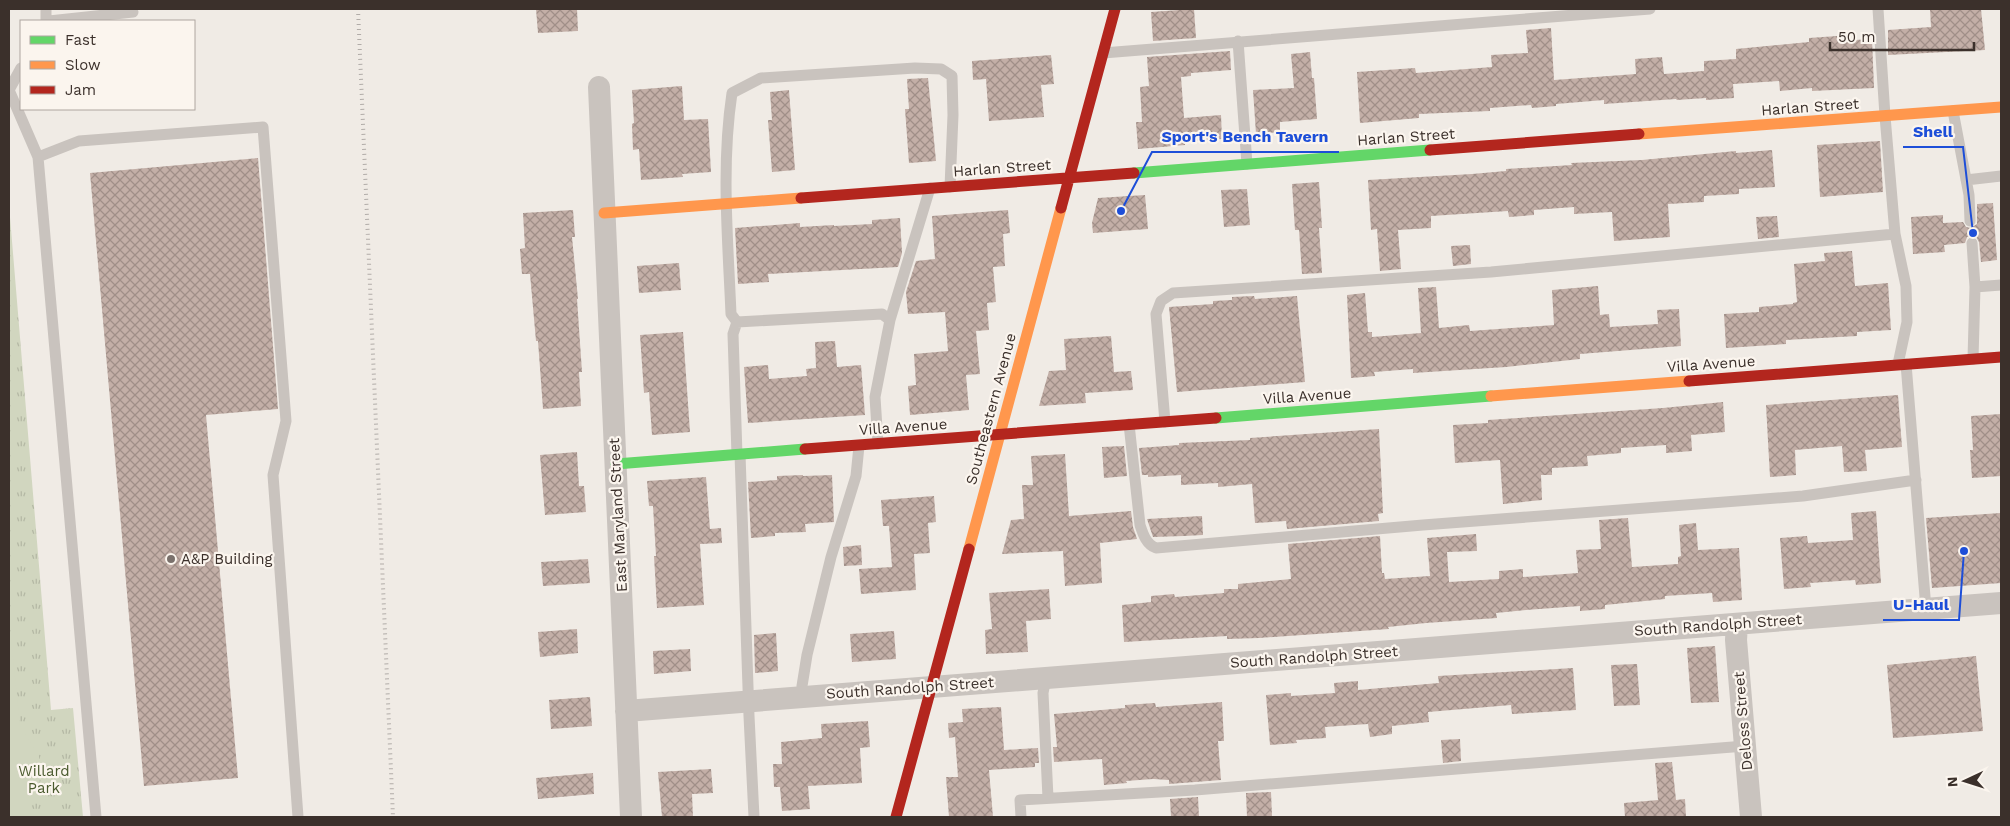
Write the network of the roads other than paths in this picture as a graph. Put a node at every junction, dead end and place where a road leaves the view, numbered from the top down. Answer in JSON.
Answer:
{"nodes":[{"id":1,"x":1115,"y":9,"type":"edge"},
{"id":2,"x":1650,"y":9,"type":"edge"},
{"id":3,"x":1878,"y":9,"type":"edge"},
{"id":4,"x":133,"y":12,"type":"dead end"},
{"id":5,"x":57,"y":20,"type":"edge"},
{"id":6,"x":1238,"y":42,"type":"junction"},
{"id":7,"x":1103,"y":53,"type":"junction"},
{"id":8,"x":20,"y":70,"type":"edge"},
{"id":9,"x":599,"y":87,"type":"dead end"},
{"id":10,"x":2001,"y":107,"type":"edge"},
{"id":11,"x":1953,"y":111,"type":"junction"},
{"id":12,"x":1885,"y":116,"type":"junction"},
{"id":13,"x":38,"y":157,"type":"junction"},
{"id":14,"x":1246,"y":164,"type":"junction"},
{"id":15,"x":2001,"y":176,"type":"edge"},
{"id":16,"x":1068,"y":178,"type":"junction"},
{"id":17,"x":1966,"y":180,"type":"junction"},
{"id":18,"x":950,"y":187,"type":"junction"},
{"id":19,"x":930,"y":188,"type":"junction"},
{"id":20,"x":726,"y":204,"type":"junction"},
{"id":21,"x":604,"y":213,"type":"junction"},
{"id":22,"x":1970,"y":221,"type":"dead end"},
{"id":23,"x":1895,"y":234,"type":"junction"},
{"id":24,"x":1972,"y":243,"type":"dead end"},
{"id":25,"x":2001,"y":286,"type":"edge"},
{"id":26,"x":1975,"y":287,"type":"junction"},
{"id":27,"x":890,"y":320,"type":"junction"},
{"id":28,"x":738,"y":322,"type":"junction"},
{"id":29,"x":2001,"y":357,"type":"edge"},
{"id":30,"x":1973,"y":359,"type":"junction"},
{"id":31,"x":1902,"y":365,"type":"junction"},
{"id":32,"x":1165,"y":422,"type":"junction"},
{"id":33,"x":1129,"y":424,"type":"junction"},
{"id":34,"x":1000,"y":434,"type":"junction"},
{"id":35,"x":878,"y":444,"type":"junction"},
{"id":36,"x":859,"y":445,"type":"junction"},
{"id":37,"x":738,"y":455,"type":"junction"},
{"id":38,"x":616,"y":464,"type":"junction"},
{"id":39,"x":1916,"y":480,"type":"junction"},
{"id":40,"x":2001,"y":603,"type":"edge"},
{"id":41,"x":1926,"y":609,"type":"junction"},
{"id":42,"x":1738,"y":624,"type":"junction"},
{"id":43,"x":1046,"y":678,"type":"junction"},
{"id":44,"x":931,"y":687,"type":"junction"},
{"id":45,"x":803,"y":697,"type":"junction"},
{"id":46,"x":749,"y":701,"type":"junction"},
{"id":47,"x":626,"y":711,"type":"junction"},
{"id":48,"x":1745,"y":746,"type":"junction"},
{"id":49,"x":1048,"y":798,"type":"junction"},
{"id":50,"x":96,"y":817,"type":"edge"},
{"id":51,"x":298,"y":817,"type":"edge"},
{"id":52,"x":631,"y":817,"type":"edge"},
{"id":53,"x":754,"y":817,"type":"edge"},
{"id":54,"x":896,"y":817,"type":"edge"},
{"id":55,"x":1021,"y":817,"type":"edge"},
{"id":56,"x":1751,"y":817,"type":"edge"}],
"edges":[{"from":1,"to":7,"type":"street","name":"Southeastern Avenue"},
{"from":2,"to":6,"type":"lane"},
{"from":3,"to":12,"type":"lane"},
{"from":4,"to":5,"type":"lane"},
{"from":6,"to":7,"type":"lane"},
{"from":6,"to":14,"type":"lane"},
{"from":7,"to":16,"type":"street","name":"Southeastern Avenue"},
{"from":8,"to":13,"type":"lane"},
{"from":9,"to":21,"type":"street","name":"East Maryland Street"},
{"from":10,"to":11,"type":"street","name":"Harlan Street"},
{"from":11,"to":12,"type":"street","name":"Harlan Street"},
{"from":11,"to":17,"type":"lane"},
{"from":12,"to":14,"type":"street","name":"Harlan Street"},
{"from":12,"to":23,"type":"lane"},
{"from":13,"to":50,"type":"lane"},
{"from":13,"to":51,"type":"lane"},
{"from":14,"to":16,"type":"street","name":"Harlan Street"},
{"from":15,"to":17,"type":"lane"},
{"from":16,"to":18,"type":"street","name":"Harlan Street"},
{"from":16,"to":34,"type":"street","name":"Southeastern Avenue"},
{"from":17,"to":22,"type":"lane"},
{"from":18,"to":19,"type":"street","name":"Harlan Street"},
{"from":18,"to":20,"type":"lane"},
{"from":19,"to":20,"type":"street","name":"Harlan Street"},
{"from":19,"to":27,"type":"lane"},
{"from":20,"to":21,"type":"street","name":"Harlan Street"},
{"from":20,"to":28,"type":"lane"},
{"from":21,"to":38,"type":"street","name":"East Maryland Street"},
{"from":23,"to":31,"type":"lane"},
{"from":23,"to":32,"type":"lane"},
{"from":24,"to":26,"type":"lane"},
{"from":25,"to":26,"type":"lane"},
{"from":26,"to":30,"type":"lane"},
{"from":27,"to":28,"type":"lane"},
{"from":27,"to":35,"type":"lane"},
{"from":28,"to":37,"type":"lane"},
{"from":29,"to":30,"type":"street","name":"Villa Avenue"},
{"from":30,"to":31,"type":"street","name":"Villa Avenue"},
{"from":31,"to":32,"type":"street","name":"Villa Avenue"},
{"from":31,"to":39,"type":"lane"},
{"from":32,"to":33,"type":"street","name":"Villa Avenue"},
{"from":33,"to":34,"type":"street","name":"Villa Avenue"},
{"from":33,"to":39,"type":"lane"},
{"from":34,"to":35,"type":"street","name":"Villa Avenue"},
{"from":34,"to":44,"type":"street","name":"Southeastern Avenue"},
{"from":35,"to":36,"type":"street","name":"Villa Avenue"},
{"from":36,"to":37,"type":"street","name":"Villa Avenue"},
{"from":36,"to":45,"type":"lane"},
{"from":37,"to":38,"type":"street","name":"Villa Avenue"},
{"from":37,"to":46,"type":"lane"},
{"from":38,"to":47,"type":"street","name":"East Maryland Street"},
{"from":39,"to":41,"type":"lane"},
{"from":40,"to":41,"type":"street","name":"South Randolph Street"},
{"from":41,"to":42,"type":"street","name":"South Randolph Street"},
{"from":42,"to":43,"type":"street","name":"South Randolph Street"},
{"from":42,"to":48,"type":"street","name":"Deloss Street"},
{"from":43,"to":44,"type":"street","name":"South Randolph Street"},
{"from":43,"to":49,"type":"lane"},
{"from":44,"to":45,"type":"street","name":"South Randolph Street"},
{"from":44,"to":54,"type":"street","name":"Southeastern Avenue"},
{"from":45,"to":46,"type":"street","name":"South Randolph Street"},
{"from":46,"to":47,"type":"street","name":"South Randolph Street"},
{"from":46,"to":53,"type":"lane"},
{"from":47,"to":52,"type":"street","name":"East Maryland Street"},
{"from":48,"to":49,"type":"lane"},
{"from":48,"to":56,"type":"street","name":"Deloss Street"},
{"from":49,"to":55,"type":"lane"}]}
